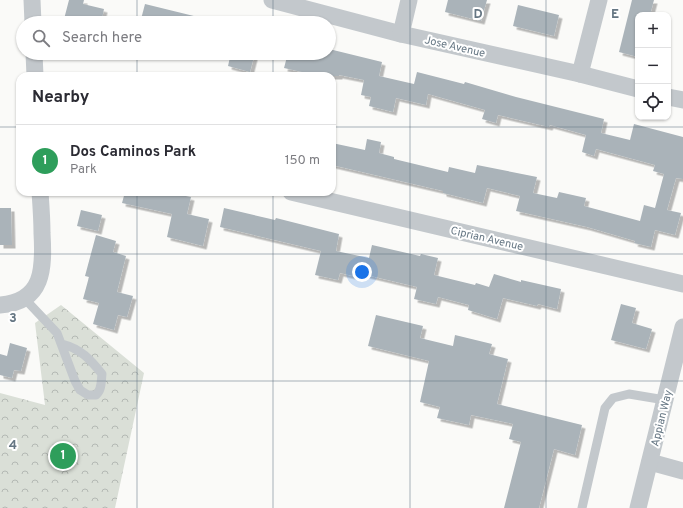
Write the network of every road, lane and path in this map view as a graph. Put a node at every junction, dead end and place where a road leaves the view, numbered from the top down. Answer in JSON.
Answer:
{"nodes":[{"id":1,"x":32,"y":0,"type":"edge"},
{"id":2,"x":272,"y":0,"type":"edge"},
{"id":3,"x":409,"y":0,"type":"edge"},
{"id":4,"x":598,"y":0,"type":"edge"},
{"id":5,"x":33,"y":16,"type":"edge"},
{"id":6,"x":333,"y":16,"type":"edge"},
{"id":7,"x":336,"y":17,"type":"edge"},
{"id":8,"x":401,"y":34,"type":"junction"},
{"id":9,"x":34,"y":60,"type":"edge"},
{"id":10,"x":35,"y":72,"type":"edge"},
{"id":11,"x":580,"y":74,"type":"junction"},
{"id":12,"x":635,"y":88,"type":"edge"},
{"id":13,"x":671,"y":98,"type":"edge"},
{"id":14,"x":683,"y":100,"type":"edge"},
{"id":15,"x":40,"y":196,"type":"edge"},
{"id":16,"x":308,"y":196,"type":"edge"},
{"id":17,"x":683,"y":284,"type":"edge"},
{"id":18,"x":24,"y":298,"type":"junction"},
{"id":19,"x":0,"y":305,"type":"edge"},
{"id":20,"x":683,"y":327,"type":"edge"},
{"id":21,"x":62,"y":344,"type":"junction"},
{"id":22,"x":665,"y":400,"type":"junction"},
{"id":23,"x":650,"y":462,"type":"junction"},
{"id":24,"x":683,"y":471,"type":"edge"},
{"id":25,"x":582,"y":508,"type":"edge"},
{"id":26,"x":638,"y":508,"type":"edge"}],
"edges":[{"from":1,"to":5,"type":"street"},
{"from":2,"to":6,"type":"street","name":"Jose Avenue"},
{"from":3,"to":8,"type":"street"},
{"from":4,"to":11,"type":"street"},
{"from":7,"to":8,"type":"street","name":"Jose Avenue"},
{"from":8,"to":11,"type":"street","name":"Jose Avenue"},
{"from":9,"to":10,"type":"street"},
{"from":11,"to":12,"type":"street","name":"Jose Avenue"},
{"from":13,"to":14,"type":"street"},
{"from":15,"to":18,"type":"street"},
{"from":16,"to":17,"type":"street","name":"Ciprian Avenue"},
{"from":18,"to":19,"type":"street"},
{"from":18,"to":21,"type":"lane"},
{"from":20,"to":22,"type":"street","name":"Appian Way"},
{"from":21,"to":21,"type":"lane"},
{"from":22,"to":23,"type":"street","name":"Appian Way"},
{"from":22,"to":25,"type":"lane"},
{"from":23,"to":24,"type":"street"},
{"from":23,"to":26,"type":"street","name":"Appian Way"}]}
